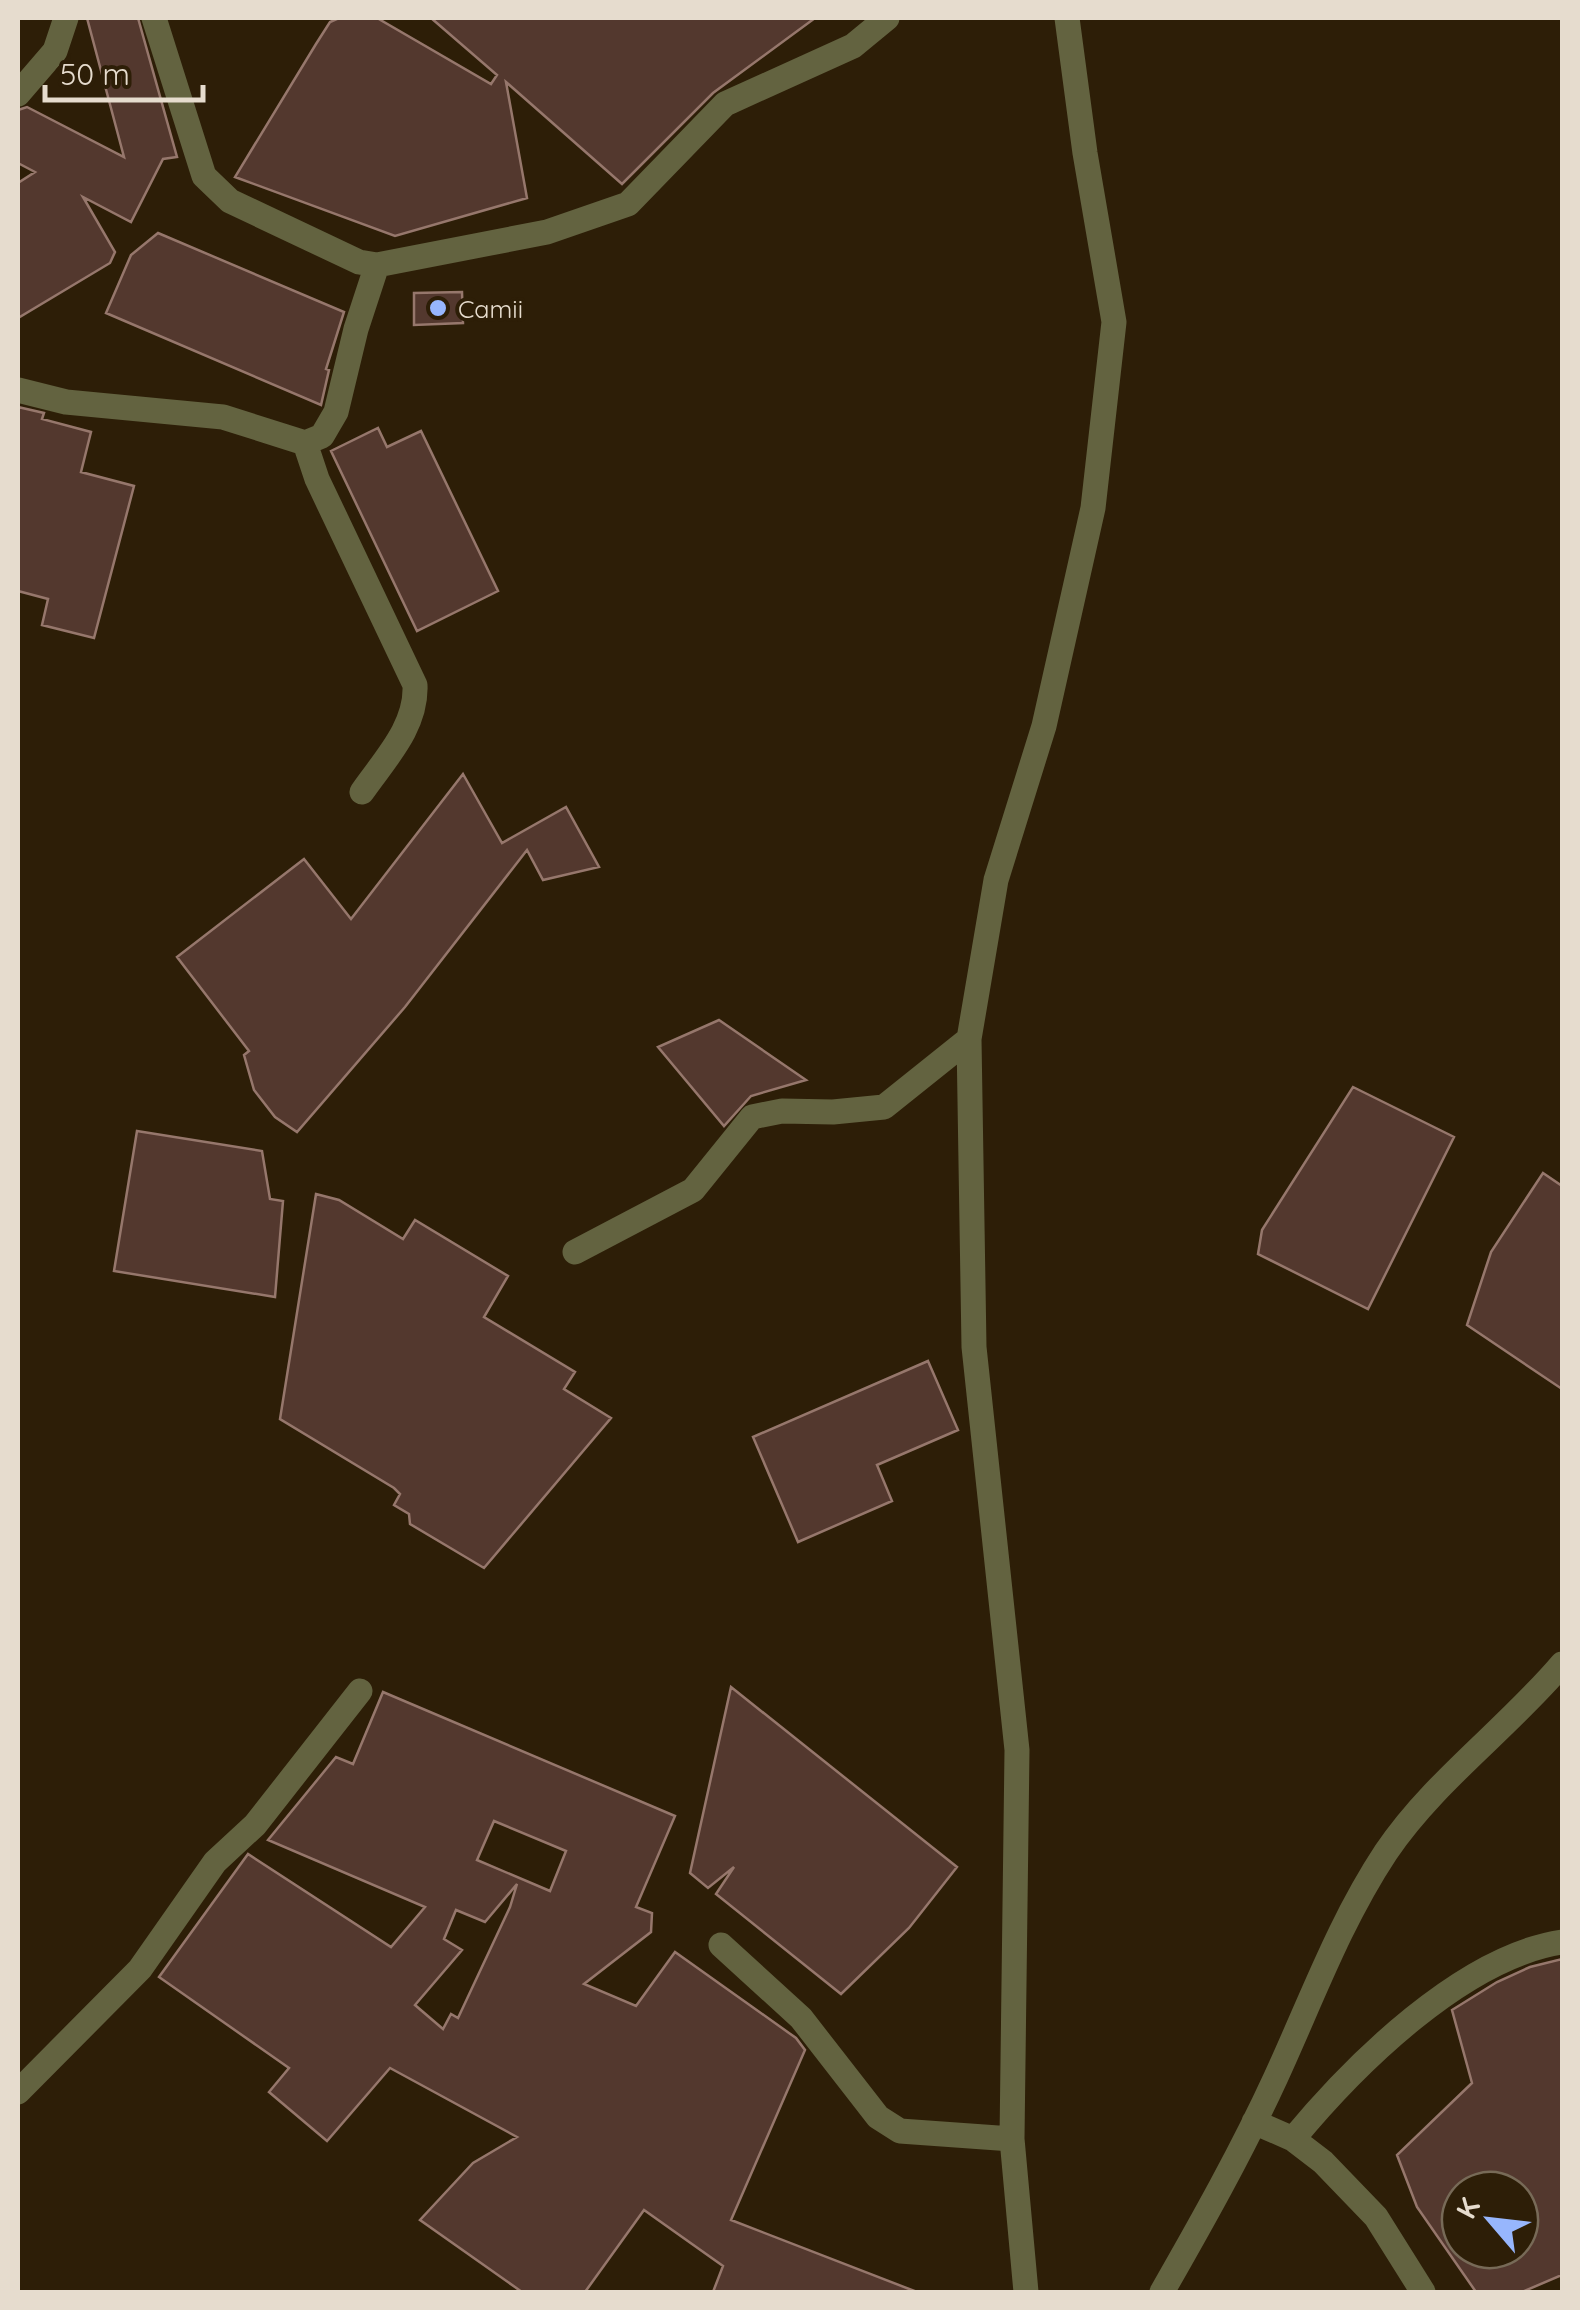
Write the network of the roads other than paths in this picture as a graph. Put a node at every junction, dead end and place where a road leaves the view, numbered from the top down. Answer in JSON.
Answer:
{"nodes":[{"id":1,"x":66,"y":18,"type":"edge"},
{"id":2,"x":154,"y":18,"type":"edge"},
{"id":3,"x":887,"y":18,"type":"edge"},
{"id":4,"x":1067,"y":18,"type":"edge"},
{"id":5,"x":18,"y":94,"type":"edge"},
{"id":6,"x":377,"y":264,"type":"junction"},
{"id":7,"x":18,"y":390,"type":"edge"},
{"id":8,"x":305,"y":444,"type":"junction"},
{"id":9,"x":362,"y":792,"type":"dead end"},
{"id":10,"x":969,"y":1039,"type":"junction"},
{"id":11,"x":575,"y":1252,"type":"dead end"},
{"id":12,"x":1562,"y":1664,"type":"edge"},
{"id":13,"x":360,"y":1691,"type":"dead end"},
{"id":14,"x":1562,"y":1942,"type":"edge"},
{"id":15,"x":721,"y":1945,"type":"dead end"},
{"id":16,"x":18,"y":2092,"type":"edge"},
{"id":17,"x":1254,"y":2122,"type":"junction"},
{"id":18,"x":1012,"y":2139,"type":"junction"},
{"id":19,"x":1292,"y":2139,"type":"junction"},
{"id":20,"x":1026,"y":2292,"type":"edge"},
{"id":21,"x":1162,"y":2292,"type":"edge"},
{"id":22,"x":1423,"y":2292,"type":"edge"}],
"edges":[{"from":1,"to":5,"type":"street"},
{"from":2,"to":6,"type":"street"},
{"from":3,"to":6,"type":"street"},
{"from":4,"to":10,"type":"street"},
{"from":6,"to":8,"type":"street"},
{"from":7,"to":8,"type":"street"},
{"from":8,"to":9,"type":"street"},
{"from":10,"to":11,"type":"street"},
{"from":10,"to":18,"type":"street"},
{"from":12,"to":17,"type":"street"},
{"from":13,"to":16,"type":"street"},
{"from":14,"to":19,"type":"street"},
{"from":15,"to":18,"type":"street"},
{"from":17,"to":19,"type":"street"},
{"from":17,"to":21,"type":"street"},
{"from":18,"to":20,"type":"street"},
{"from":19,"to":22,"type":"street"}]}
